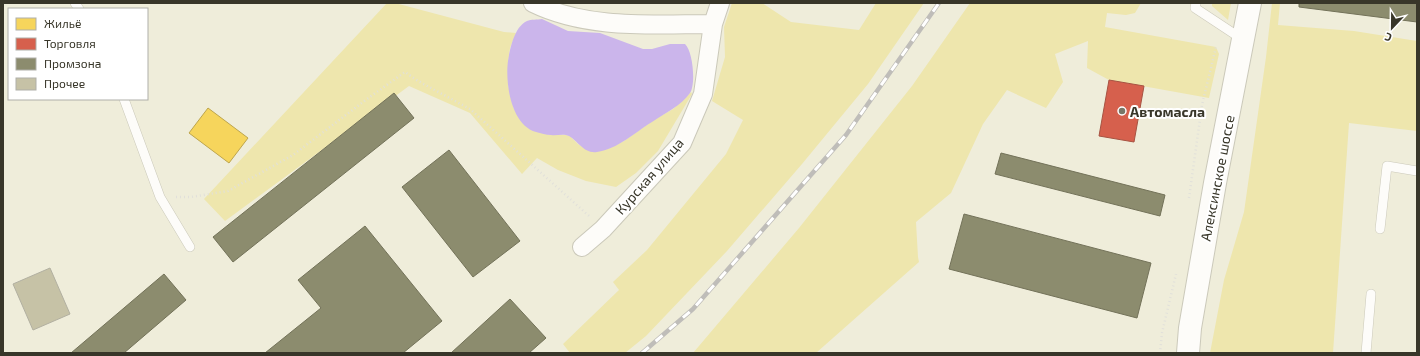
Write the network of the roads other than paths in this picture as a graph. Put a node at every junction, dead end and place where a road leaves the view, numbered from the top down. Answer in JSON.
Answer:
{"nodes":[{"id":1,"x":533,"y":3,"type":"edge"},
{"id":2,"x":720,"y":3,"type":"edge"},
{"id":3,"x":1250,"y":3,"type":"edge"},
{"id":4,"x":1193,"y":5,"type":"edge"},
{"id":5,"x":713,"y":24,"type":"junction"},
{"id":6,"x":1243,"y":40,"type":"junction"},
{"id":7,"x":124,"y":100,"type":"edge"},
{"id":8,"x":1417,"y":171,"type":"edge"},
{"id":9,"x":1380,"y":229,"type":"dead end"},
{"id":10,"x":582,"y":246,"type":"dead end"},
{"id":11,"x":190,"y":247,"type":"dead end"},
{"id":12,"x":1371,"y":294,"type":"dead end"},
{"id":13,"x":1188,"y":353,"type":"edge"},
{"id":14,"x":1366,"y":353,"type":"edge"}],
"edges":[{"from":1,"to":5,"type":"street"},
{"from":2,"to":5,"type":"street","name":"Курская улица"},
{"from":3,"to":6,"type":"main road","name":"Алексинское шоссе"},
{"from":4,"to":6,"type":"lane"},
{"from":5,"to":10,"type":"street","name":"Курская улица"},
{"from":6,"to":13,"type":"main road","name":"Алексинское шоссе"},
{"from":7,"to":11,"type":"lane"},
{"from":8,"to":9,"type":"lane"},
{"from":12,"to":14,"type":"lane"}]}
